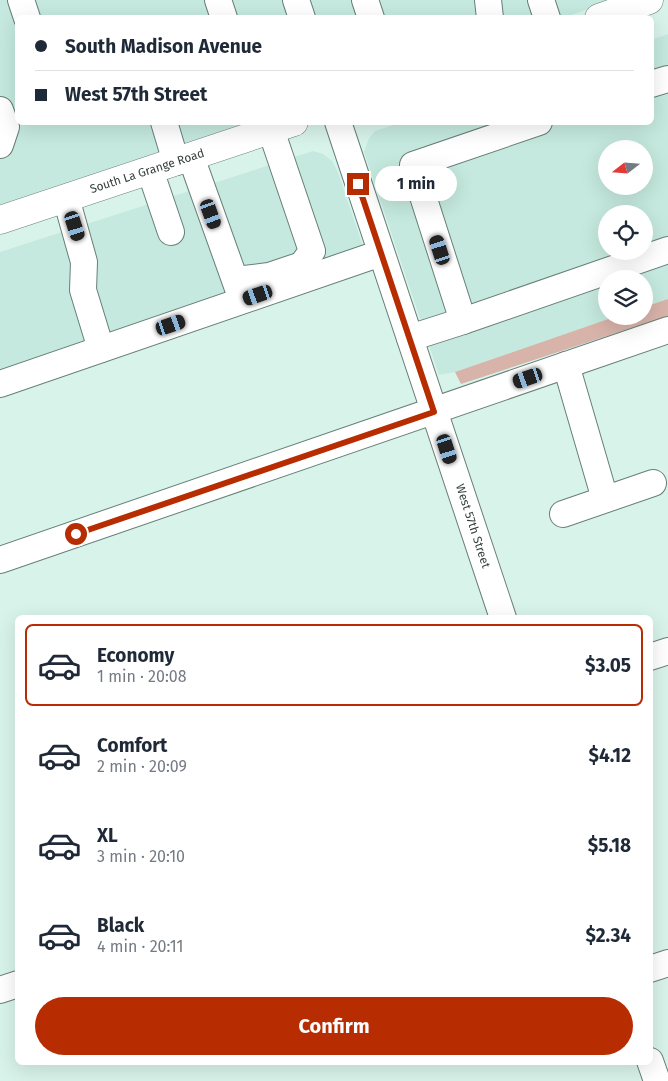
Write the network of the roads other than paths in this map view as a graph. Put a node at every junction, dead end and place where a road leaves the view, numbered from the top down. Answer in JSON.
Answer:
{"nodes":[{"id":1,"x":21,"y":0,"type":"edge"},
{"id":2,"x":218,"y":0,"type":"edge"},
{"id":3,"x":296,"y":0,"type":"edge"},
{"id":4,"x":488,"y":0,"type":"edge"},
{"id":5,"x":541,"y":0,"type":"edge"},
{"id":6,"x":649,"y":0,"type":"edge"},
{"id":7,"x":602,"y":11,"type":"edge"},
{"id":8,"x":26,"y":15,"type":"edge"},
{"id":9,"x":223,"y":15,"type":"edge"},
{"id":10,"x":301,"y":15,"type":"edge"},
{"id":11,"x":490,"y":15,"type":"edge"},
{"id":12,"x":546,"y":15,"type":"edge"},
{"id":13,"x":668,"y":79,"type":"edge"},
{"id":14,"x":654,"y":83,"type":"edge"},
{"id":15,"x":0,"y":110,"type":"edge"},
{"id":16,"x":166,"y":125,"type":"edge"},
{"id":17,"x":339,"y":125,"type":"edge"},
{"id":18,"x":530,"y":125,"type":"edge"},
{"id":19,"x":282,"y":126,"type":"edge"},
{"id":20,"x":0,"y":146,"type":"edge"},
{"id":21,"x":184,"y":159,"type":"junction"},
{"id":22,"x":150,"y":170,"type":"junction"},
{"id":23,"x":66,"y":198,"type":"junction"},
{"id":24,"x":0,"y":220,"type":"edge"},
{"id":25,"x":171,"y":232,"type":"dead end"},
{"id":26,"x":668,"y":250,"type":"edge"},
{"id":27,"x":381,"y":253,"type":"junction"},
{"id":28,"x":318,"y":262,"type":"junction"},
{"id":29,"x":239,"y":290,"type":"junction"},
{"id":30,"x":463,"y":321,"type":"junction"},
{"id":31,"x":410,"y":338,"type":"junction"},
{"id":32,"x":666,"y":338,"type":"edge"},
{"id":33,"x":101,"y":350,"type":"junction"},
{"id":34,"x":566,"y":365,"type":"junction"},
{"id":35,"x":0,"y":384,"type":"edge"},
{"id":36,"x":434,"y":412,"type":"junction"},
{"id":37,"x":662,"y":474,"type":"edge"},
{"id":38,"x":605,"y":499,"type":"junction"},
{"id":39,"x":563,"y":514,"type":"dead end"},
{"id":40,"x":0,"y":560,"type":"edge"},
{"id":41,"x":502,"y":615,"type":"edge"},
{"id":42,"x":668,"y":651,"type":"edge"},
{"id":43,"x":653,"y":656,"type":"edge"},
{"id":44,"x":668,"y":963,"type":"edge"},
{"id":45,"x":653,"y":968,"type":"edge"},
{"id":46,"x":15,"y":985,"type":"edge"},
{"id":47,"x":0,"y":990,"type":"edge"},
{"id":48,"x":651,"y":1065,"type":"edge"},
{"id":49,"x":657,"y":1081,"type":"edge"}],
"edges":[{"from":1,"to":8,"type":"street"},
{"from":2,"to":9,"type":"street"},
{"from":3,"to":10,"type":"street"},
{"from":4,"to":11,"type":"street"},
{"from":5,"to":12,"type":"street"},
{"from":6,"to":7,"type":"main road"},
{"from":13,"to":14,"type":"street"},
{"from":15,"to":20,"type":"street"},
{"from":16,"to":21,"type":"street"},
{"from":17,"to":27,"type":"street","name":"West 57th Street"},
{"from":18,"to":30,"type":"street"},
{"from":19,"to":21,"type":"main road","name":"South La Grange Road"},
{"from":19,"to":28,"type":"street"},
{"from":21,"to":22,"type":"main road","name":"South La Grange Road"},
{"from":21,"to":29,"type":"street"},
{"from":22,"to":23,"type":"main road","name":"South La Grange Road"},
{"from":22,"to":25,"type":"street"},
{"from":23,"to":24,"type":"main road","name":"South La Grange Road"},
{"from":23,"to":33,"type":"street"},
{"from":26,"to":30,"type":"street"},
{"from":27,"to":28,"type":"street"},
{"from":27,"to":31,"type":"street","name":"West 57th Street"},
{"from":28,"to":29,"type":"street"},
{"from":29,"to":33,"type":"street"},
{"from":30,"to":31,"type":"street"},
{"from":31,"to":36,"type":"street","name":"West 57th Street"},
{"from":32,"to":34,"type":"street"},
{"from":33,"to":35,"type":"street"},
{"from":34,"to":36,"type":"street"},
{"from":34,"to":38,"type":"street"},
{"from":36,"to":40,"type":"street"},
{"from":36,"to":41,"type":"street","name":"West 57th Street"},
{"from":37,"to":38,"type":"street"},
{"from":38,"to":39,"type":"street"},
{"from":42,"to":43,"type":"street"},
{"from":44,"to":45,"type":"street"},
{"from":46,"to":47,"type":"street"},
{"from":48,"to":49,"type":"street"}]}
